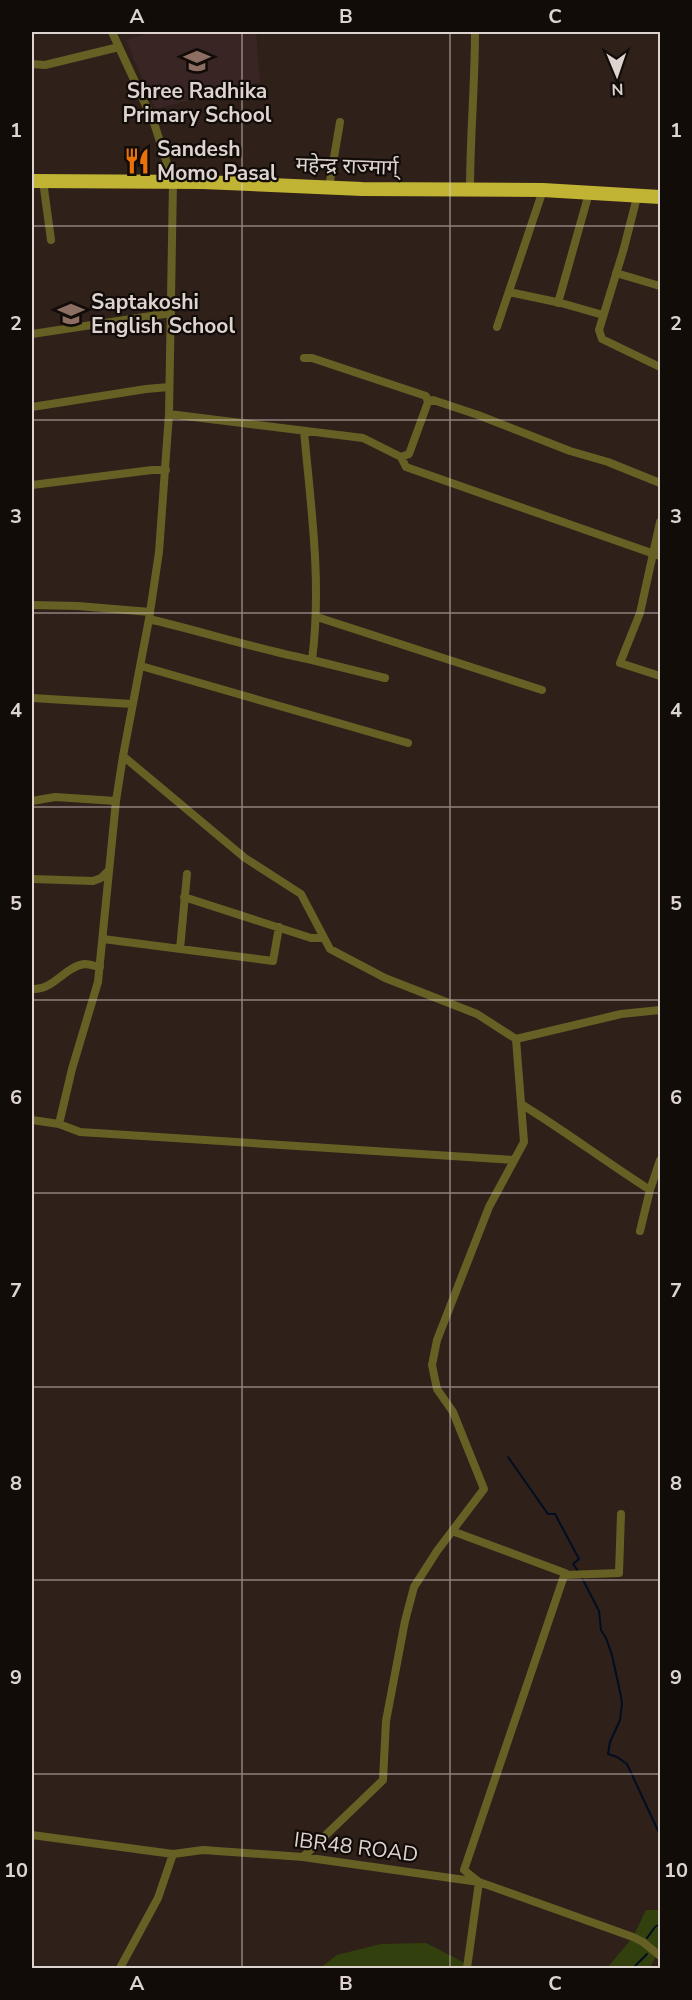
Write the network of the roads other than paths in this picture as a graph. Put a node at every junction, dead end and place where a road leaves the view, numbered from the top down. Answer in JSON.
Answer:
{"nodes":[{"id":1,"x":112,"y":32,"type":"edge"},
{"id":2,"x":475,"y":32,"type":"edge"},
{"id":3,"x":119,"y":47,"type":"junction"},
{"id":4,"x":32,"y":64,"type":"edge"},
{"id":5,"x":340,"y":122,"type":"dead end"},
{"id":6,"x":37,"y":181,"type":"edge"},
{"id":7,"x":173,"y":182,"type":"junction"},
{"id":8,"x":330,"y":187,"type":"junction"},
{"id":9,"x":470,"y":190,"type":"junction"},
{"id":10,"x":543,"y":190,"type":"junction"},
{"id":11,"x":589,"y":193,"type":"junction"},
{"id":12,"x":637,"y":197,"type":"junction"},
{"id":13,"x":660,"y":197,"type":"edge"},
{"id":14,"x":51,"y":240,"type":"dead end"},
{"id":15,"x":616,"y":273,"type":"junction"},
{"id":16,"x":660,"y":286,"type":"edge"},
{"id":17,"x":509,"y":292,"type":"junction"},
{"id":18,"x":558,"y":303,"type":"junction"},
{"id":19,"x":171,"y":313,"type":"junction"},
{"id":20,"x":603,"y":315,"type":"junction"},
{"id":21,"x":497,"y":327,"type":"dead end"},
{"id":22,"x":32,"y":334,"type":"edge"},
{"id":23,"x":304,"y":358,"type":"dead end"},
{"id":24,"x":660,"y":367,"type":"edge"},
{"id":25,"x":169,"y":387,"type":"junction"},
{"id":26,"x":428,"y":402,"type":"junction"},
{"id":27,"x":32,"y":407,"type":"edge"},
{"id":28,"x":169,"y":414,"type":"junction"},
{"id":29,"x":304,"y":431,"type":"junction"},
{"id":30,"x":401,"y":457,"type":"junction"},
{"id":31,"x":166,"y":470,"type":"junction"},
{"id":32,"x":660,"y":483,"type":"edge"},
{"id":33,"x":32,"y":485,"type":"edge"},
{"id":34,"x":660,"y":522,"type":"edge"},
{"id":35,"x":657,"y":554,"type":"edge"},
{"id":36,"x":32,"y":605,"type":"edge"},
{"id":37,"x":150,"y":616,"type":"junction"},
{"id":38,"x":317,"y":617,"type":"junction"},
{"id":39,"x":312,"y":660,"type":"junction"},
{"id":40,"x":141,"y":666,"type":"junction"},
{"id":41,"x":660,"y":676,"type":"edge"},
{"id":42,"x":385,"y":678,"type":"dead end"},
{"id":43,"x":542,"y":690,"type":"dead end"},
{"id":44,"x":32,"y":698,"type":"edge"},
{"id":45,"x":132,"y":704,"type":"junction"},
{"id":46,"x":408,"y":743,"type":"dead end"},
{"id":47,"x":123,"y":756,"type":"junction"},
{"id":48,"x":32,"y":801,"type":"edge"},
{"id":49,"x":116,"y":801,"type":"junction"},
{"id":50,"x":109,"y":870,"type":"junction"},
{"id":51,"x":187,"y":873,"type":"dead end"},
{"id":52,"x":32,"y":879,"type":"edge"},
{"id":53,"x":184,"y":897,"type":"junction"},
{"id":54,"x":279,"y":927,"type":"junction"},
{"id":55,"x":324,"y":938,"type":"junction"},
{"id":56,"x":103,"y":939,"type":"junction"},
{"id":57,"x":180,"y":949,"type":"junction"},
{"id":58,"x":100,"y":967,"type":"junction"},
{"id":59,"x":32,"y":989,"type":"edge"},
{"id":60,"x":660,"y":1010,"type":"edge"},
{"id":61,"x":516,"y":1039,"type":"junction"},
{"id":62,"x":521,"y":1104,"type":"junction"},
{"id":63,"x":32,"y":1119,"type":"edge"},
{"id":64,"x":59,"y":1124,"type":"junction"},
{"id":65,"x":514,"y":1160,"type":"junction"},
{"id":66,"x":660,"y":1160,"type":"edge"},
{"id":67,"x":650,"y":1190,"type":"junction"},
{"id":68,"x":640,"y":1231,"type":"dead end"},
{"id":69,"x":621,"y":1514,"type":"dead end"},
{"id":70,"x":453,"y":1531,"type":"junction"},
{"id":71,"x":565,"y":1575,"type":"junction"},
{"id":72,"x":32,"y":1835,"type":"edge"},
{"id":73,"x":173,"y":1854,"type":"junction"},
{"id":74,"x":303,"y":1857,"type":"junction"},
{"id":75,"x":479,"y":1882,"type":"junction"},
{"id":76,"x":660,"y":1956,"type":"edge"},
{"id":77,"x":120,"y":1968,"type":"edge"},
{"id":78,"x":467,"y":1968,"type":"edge"}],
"edges":[{"from":1,"to":3,"type":"street"},
{"from":2,"to":9,"type":"street"},
{"from":3,"to":4,"type":"street"},
{"from":3,"to":7,"type":"street"},
{"from":5,"to":8,"type":"street"},
{"from":6,"to":7,"type":"highway","name":"महेन्द्र राज्मार्ग्"},
{"from":6,"to":14,"type":"street"},
{"from":7,"to":8,"type":"highway","name":"महेन्द्र राज्मार्ग्"},
{"from":7,"to":19,"type":"street"},
{"from":8,"to":9,"type":"highway","name":"महेन्द्र राज्मार्ग्"},
{"from":9,"to":10,"type":"highway","name":"महेन्द्र राज्मार्ग्"},
{"from":10,"to":11,"type":"highway","name":"महेन्द्र राज्मार्ग्"},
{"from":10,"to":17,"type":"street"},
{"from":11,"to":12,"type":"highway","name":"महेन्द्र राज्मार्ग्"},
{"from":11,"to":18,"type":"street"},
{"from":12,"to":13,"type":"highway","name":"महेन्द्र राज्मार्ग्"},
{"from":12,"to":15,"type":"street"},
{"from":15,"to":16,"type":"street"},
{"from":15,"to":20,"type":"street"},
{"from":17,"to":18,"type":"street"},
{"from":17,"to":21,"type":"street"},
{"from":18,"to":20,"type":"street"},
{"from":19,"to":22,"type":"street"},
{"from":19,"to":25,"type":"street"},
{"from":20,"to":24,"type":"street"},
{"from":23,"to":26,"type":"street"},
{"from":25,"to":27,"type":"street"},
{"from":25,"to":28,"type":"street"},
{"from":26,"to":30,"type":"street"},
{"from":26,"to":32,"type":"street"},
{"from":28,"to":29,"type":"street"},
{"from":28,"to":31,"type":"street"},
{"from":29,"to":30,"type":"street"},
{"from":29,"to":38,"type":"street"},
{"from":30,"to":35,"type":"street"},
{"from":31,"to":33,"type":"street"},
{"from":31,"to":37,"type":"street"},
{"from":34,"to":35,"type":"street"},
{"from":35,"to":41,"type":"street"},
{"from":36,"to":37,"type":"street"},
{"from":37,"to":39,"type":"street"},
{"from":37,"to":40,"type":"street"},
{"from":38,"to":39,"type":"street"},
{"from":38,"to":43,"type":"street"},
{"from":39,"to":42,"type":"street"},
{"from":40,"to":45,"type":"street"},
{"from":40,"to":46,"type":"street"},
{"from":44,"to":45,"type":"street"},
{"from":45,"to":47,"type":"street"},
{"from":47,"to":49,"type":"street"},
{"from":47,"to":55,"type":"street"},
{"from":48,"to":49,"type":"street"},
{"from":49,"to":50,"type":"street"},
{"from":50,"to":52,"type":"street"},
{"from":50,"to":56,"type":"street"},
{"from":51,"to":53,"type":"street"},
{"from":53,"to":54,"type":"street"},
{"from":53,"to":57,"type":"street"},
{"from":54,"to":55,"type":"street"},
{"from":54,"to":57,"type":"street"},
{"from":55,"to":61,"type":"street"},
{"from":56,"to":57,"type":"street"},
{"from":56,"to":58,"type":"street"},
{"from":58,"to":59,"type":"street"},
{"from":58,"to":64,"type":"street"},
{"from":60,"to":61,"type":"street"},
{"from":61,"to":62,"type":"street"},
{"from":62,"to":65,"type":"street"},
{"from":62,"to":67,"type":"street"},
{"from":63,"to":64,"type":"street"},
{"from":64,"to":65,"type":"street"},
{"from":65,"to":70,"type":"street"},
{"from":66,"to":67,"type":"street"},
{"from":67,"to":68,"type":"street"},
{"from":69,"to":71,"type":"street"},
{"from":70,"to":71,"type":"street"},
{"from":70,"to":74,"type":"street"},
{"from":71,"to":75,"type":"street"},
{"from":72,"to":73,"type":"street","name":"IBR48 ROAD"},
{"from":73,"to":74,"type":"street","name":"IBR48 ROAD"},
{"from":73,"to":77,"type":"street"},
{"from":74,"to":75,"type":"street","name":"IBR48 ROAD"},
{"from":75,"to":76,"type":"street","name":"IBR48 ROAD"},
{"from":75,"to":78,"type":"street"}]}
